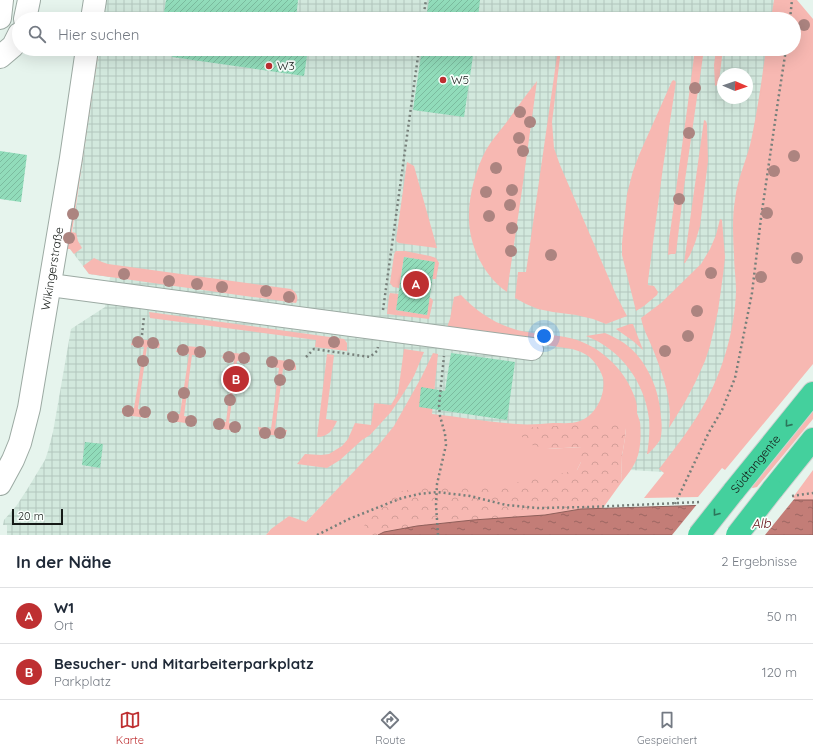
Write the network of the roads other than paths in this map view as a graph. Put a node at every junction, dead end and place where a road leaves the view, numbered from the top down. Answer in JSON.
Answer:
{"nodes":[{"id":1,"x":2,"y":0,"type":"edge"},
{"id":2,"x":29,"y":0,"type":"edge"},
{"id":3,"x":95,"y":0,"type":"edge"},
{"id":4,"x":27,"y":12,"type":"edge"},
{"id":5,"x":93,"y":12,"type":"edge"},
{"id":6,"x":0,"y":18,"type":"edge"},
{"id":7,"x":12,"y":47,"type":"edge"},
{"id":8,"x":86,"y":56,"type":"edge"},
{"id":9,"x":0,"y":57,"type":"edge"},
{"id":10,"x":50,"y":285,"type":"junction"},
{"id":11,"x":532,"y":349,"type":"dead end"},
{"id":12,"x":813,"y":393,"type":"edge"},
{"id":13,"x":813,"y":439,"type":"edge"},
{"id":14,"x":0,"y":484,"type":"edge"},
{"id":15,"x":699,"y":535,"type":"edge"},
{"id":16,"x":737,"y":535,"type":"edge"}],
"edges":[{"from":1,"to":6,"type":"street"},
{"from":2,"to":4,"type":"street"},
{"from":3,"to":5,"type":"street"},
{"from":7,"to":9,"type":"street"},
{"from":8,"to":10,"type":"street","name":"Wikingerstraße"},
{"from":10,"to":11,"type":"street"},
{"from":10,"to":14,"type":"street","name":"Wikingerstraße"},
{"from":12,"to":15,"type":"highway","name":"Südtangente","one_way":true,"bridge":true},
{"from":13,"to":16,"type":"highway","bridge":true}]}
